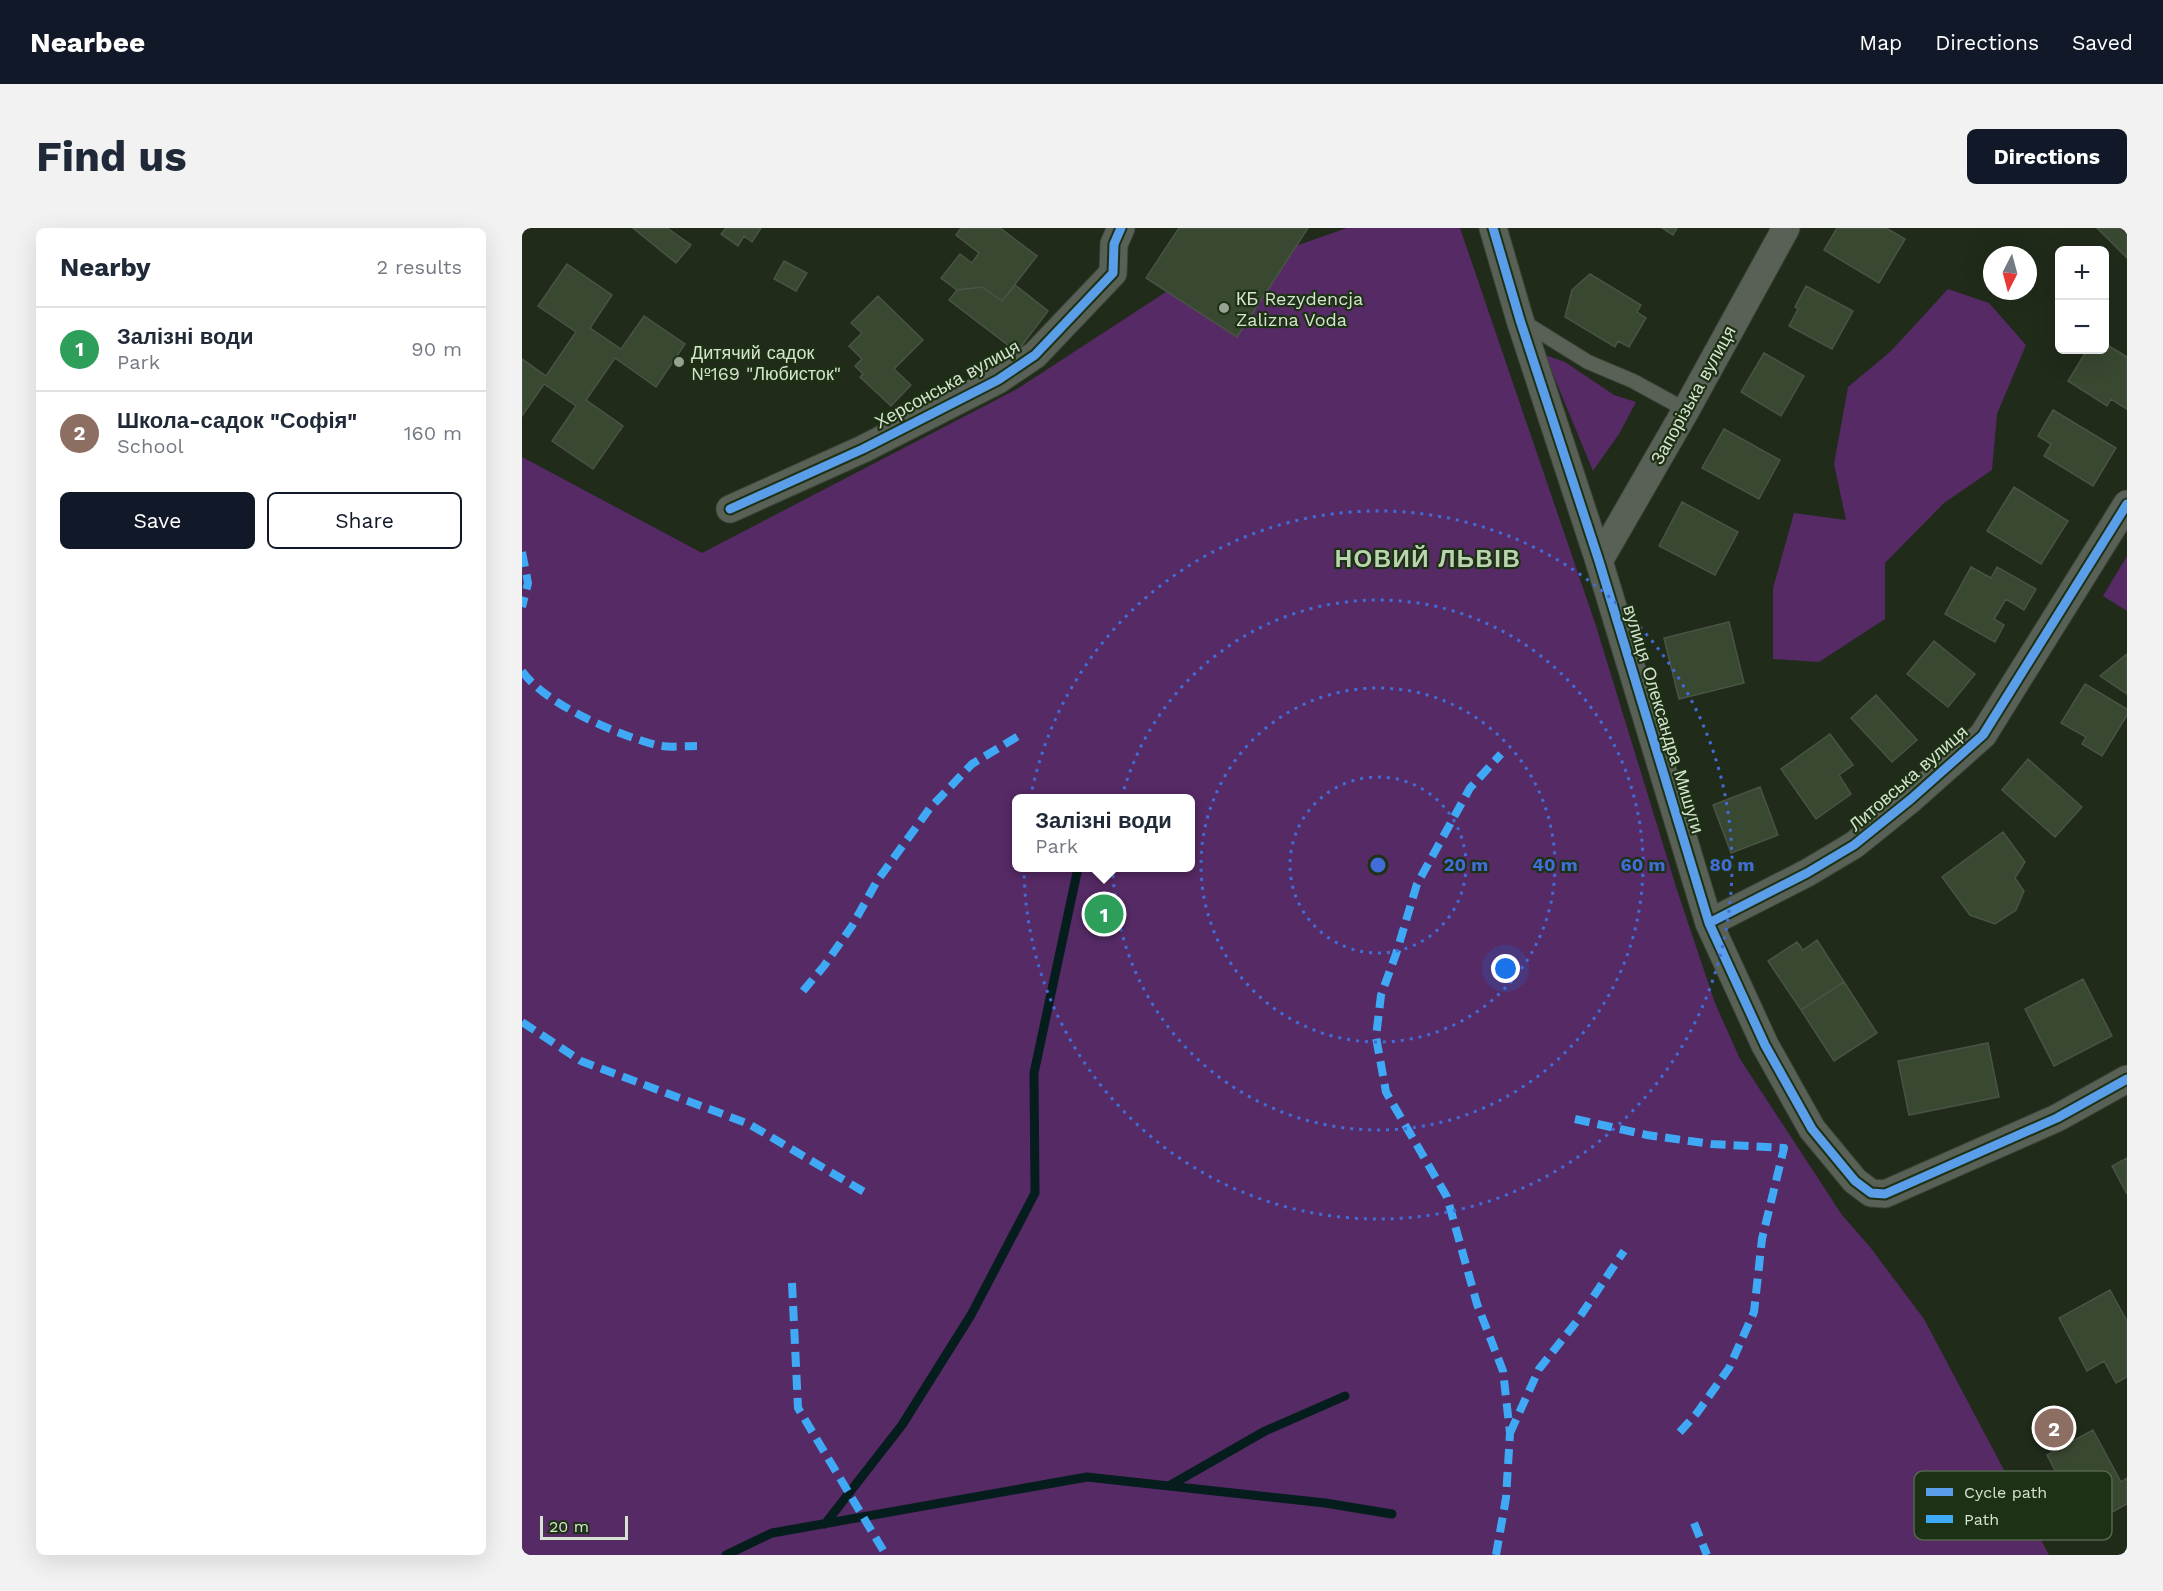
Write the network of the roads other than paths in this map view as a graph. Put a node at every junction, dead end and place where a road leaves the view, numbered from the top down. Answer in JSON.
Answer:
{"nodes":[{"id":1,"x":1121,"y":228,"type":"edge"},
{"id":2,"x":1493,"y":228,"type":"edge"},
{"id":3,"x":1786,"y":228,"type":"edge"},
{"id":4,"x":1520,"y":320,"type":"junction"},
{"id":5,"x":1686,"y":410,"type":"junction"},
{"id":6,"x":2127,"y":504,"type":"edge"},
{"id":7,"x":730,"y":509,"type":"dead end"},
{"id":8,"x":1599,"y":561,"type":"junction"},
{"id":9,"x":1709,"y":922,"type":"junction"},
{"id":10,"x":2127,"y":1079,"type":"edge"}],
"edges":[{"from":1,"to":7,"type":"street","name":"Херсонська вулиця"},
{"from":2,"to":4,"type":"street","name":"вулиця Олександра Мишуги"},
{"from":3,"to":5,"type":"street","name":"Запорізька вулиця"},
{"from":4,"to":5,"type":"lane"},
{"from":4,"to":8,"type":"street","name":"вулиця Олександра Мишуги"},
{"from":5,"to":8,"type":"street","name":"Запорізька вулиця"},
{"from":6,"to":9,"type":"street","name":"Литовська вулиця"},
{"from":8,"to":9,"type":"street","name":"вулиця Олександра Мишуги"},
{"from":9,"to":10,"type":"street","name":"вулиця Олександра Мишуги"}]}
